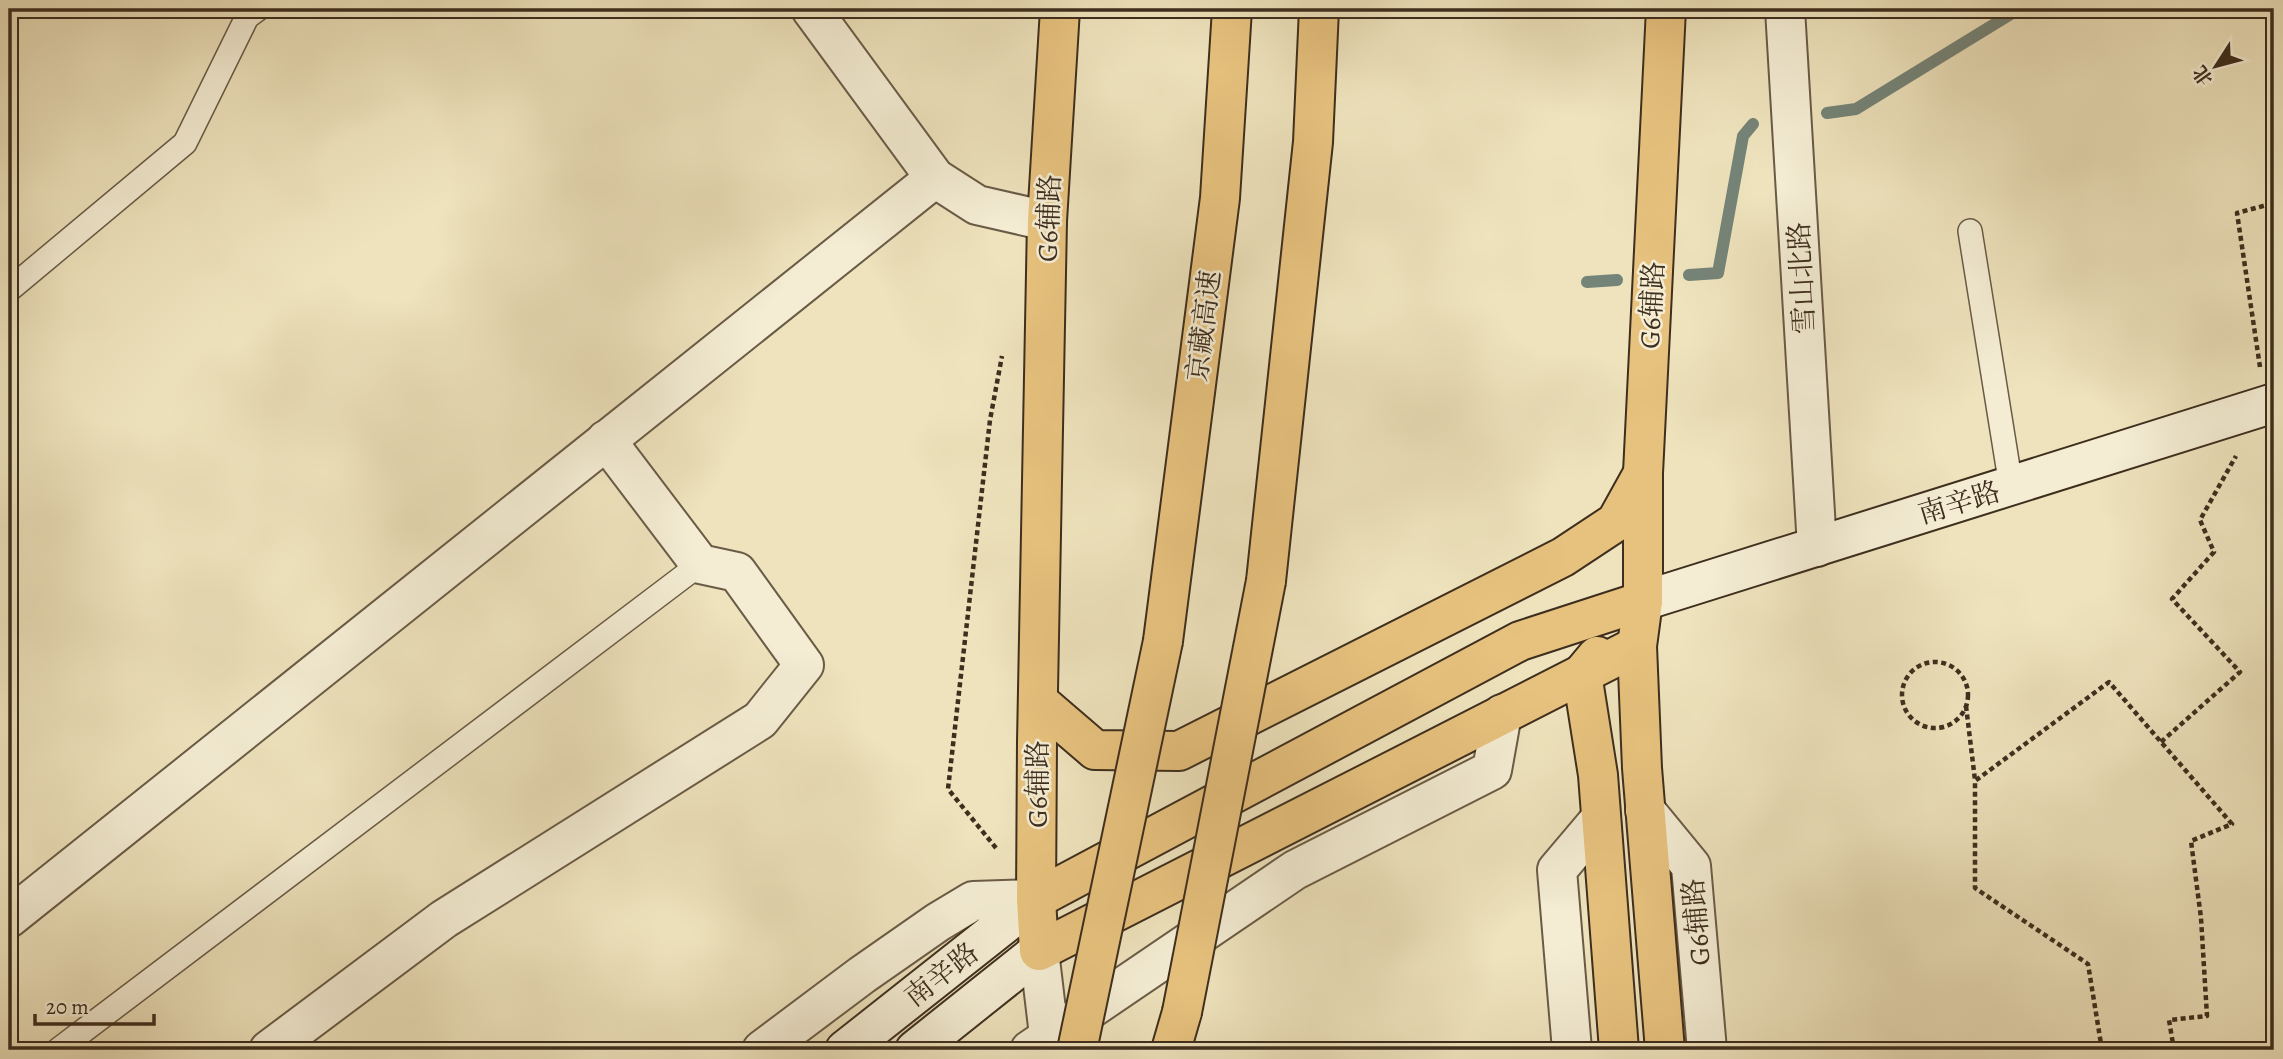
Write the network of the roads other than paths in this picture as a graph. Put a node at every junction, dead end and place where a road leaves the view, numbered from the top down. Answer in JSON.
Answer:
{"nodes":[{"id":1,"x":258,"y":9,"type":"edge"},
{"id":2,"x":1060,"y":9,"type":"edge"},
{"id":3,"x":1232,"y":9,"type":"edge"},
{"id":4,"x":1319,"y":9,"type":"edge"},
{"id":5,"x":1666,"y":9,"type":"edge"},
{"id":6,"x":1785,"y":9,"type":"edge"},
{"id":7,"x":821,"y":13,"type":"edge"},
{"id":8,"x":935,"y":178,"type":"junction"},
{"id":9,"x":1047,"y":221,"type":"junction"},
{"id":10,"x":1970,"y":231,"type":"dead end"},
{"id":11,"x":9,"y":290,"type":"edge"},
{"id":12,"x":2260,"y":408,"type":"edge"},
{"id":13,"x":606,"y":440,"type":"junction"},
{"id":14,"x":1643,"y":473,"type":"junction"},
{"id":15,"x":2011,"y":486,"type":"junction"},
{"id":16,"x":1817,"y":547,"type":"junction"},
{"id":17,"x":700,"y":564,"type":"junction"},
{"id":18,"x":1643,"y":601,"type":"junction"},
{"id":19,"x":1637,"y":646,"type":"junction"},
{"id":20,"x":1582,"y":674,"type":"junction"},
{"id":21,"x":1038,"y":701,"type":"junction"},
{"id":22,"x":1502,"y":714,"type":"junction"},
{"id":23,"x":1645,"y":810,"type":"junction"},
{"id":24,"x":1601,"y":818,"type":"junction"},
{"id":25,"x":1037,"y":899,"type":"junction"},
{"id":26,"x":9,"y":918,"type":"edge"},
{"id":27,"x":1039,"y":951,"type":"junction"},
{"id":28,"x":1052,"y":1045,"type":"edge"},
{"id":29,"x":58,"y":1050,"type":"edge"},
{"id":30,"x":269,"y":1050,"type":"edge"},
{"id":31,"x":762,"y":1050,"type":"edge"},
{"id":32,"x":845,"y":1050,"type":"edge"},
{"id":33,"x":915,"y":1050,"type":"edge"},
{"id":34,"x":1171,"y":1050,"type":"edge"},
{"id":35,"x":1572,"y":1050,"type":"edge"},
{"id":36,"x":1619,"y":1050,"type":"edge"},
{"id":37,"x":1665,"y":1050,"type":"edge"},
{"id":38,"x":1707,"y":1050,"type":"edge"}],
"edges":[{"from":1,"to":11,"type":"lane"},
{"from":2,"to":9,"type":"main road","name":"G6辅路"},
{"from":3,"to":28,"type":"main road","name":"京藏高速","bridge":true},
{"from":4,"to":34,"type":"main road","bridge":true},
{"from":5,"to":14,"type":"main road","name":"G6辅路"},
{"from":6,"to":16,"type":"street","name":"雪山北路"},
{"from":7,"to":8,"type":"street"},
{"from":8,"to":9,"type":"street"},
{"from":8,"to":13,"type":"street"},
{"from":9,"to":21,"type":"main road","name":"G6辅路"},
{"from":10,"to":15,"type":"lane"},
{"from":12,"to":15,"type":"street","name":"南辛路"},
{"from":13,"to":17,"type":"street"},
{"from":13,"to":26,"type":"street"},
{"from":14,"to":18,"type":"main road","name":"G6辅路"},
{"from":14,"to":21,"type":"main road"},
{"from":15,"to":16,"type":"street","name":"南辛路"},
{"from":16,"to":18,"type":"street","name":"南辛路"},
{"from":17,"to":29,"type":"lane"},
{"from":17,"to":30,"type":"street"},
{"from":18,"to":19,"type":"main road","name":"G6辅路"},
{"from":18,"to":20,"type":"main road"},
{"from":18,"to":25,"type":"main road"},
{"from":19,"to":20,"type":"main road"},
{"from":19,"to":23,"type":"main road","name":"G6辅路"},
{"from":20,"to":22,"type":"main road"},
{"from":20,"to":24,"type":"main road"},
{"from":21,"to":25,"type":"main road","name":"G6辅路"},
{"from":22,"to":27,"type":"main road"},
{"from":22,"to":28,"type":"street"},
{"from":23,"to":37,"type":"main road","name":"G6辅路"},
{"from":23,"to":38,"type":"street","name":"G6辅路"},
{"from":24,"to":35,"type":"street"},
{"from":24,"to":36,"type":"main road"},
{"from":25,"to":27,"type":"main road","name":"G6辅路"},
{"from":25,"to":31,"type":"street"},
{"from":25,"to":32,"type":"street","name":"南辛路"},
{"from":27,"to":28,"type":"street"},
{"from":27,"to":33,"type":"street","name":"南辛路"}]}
